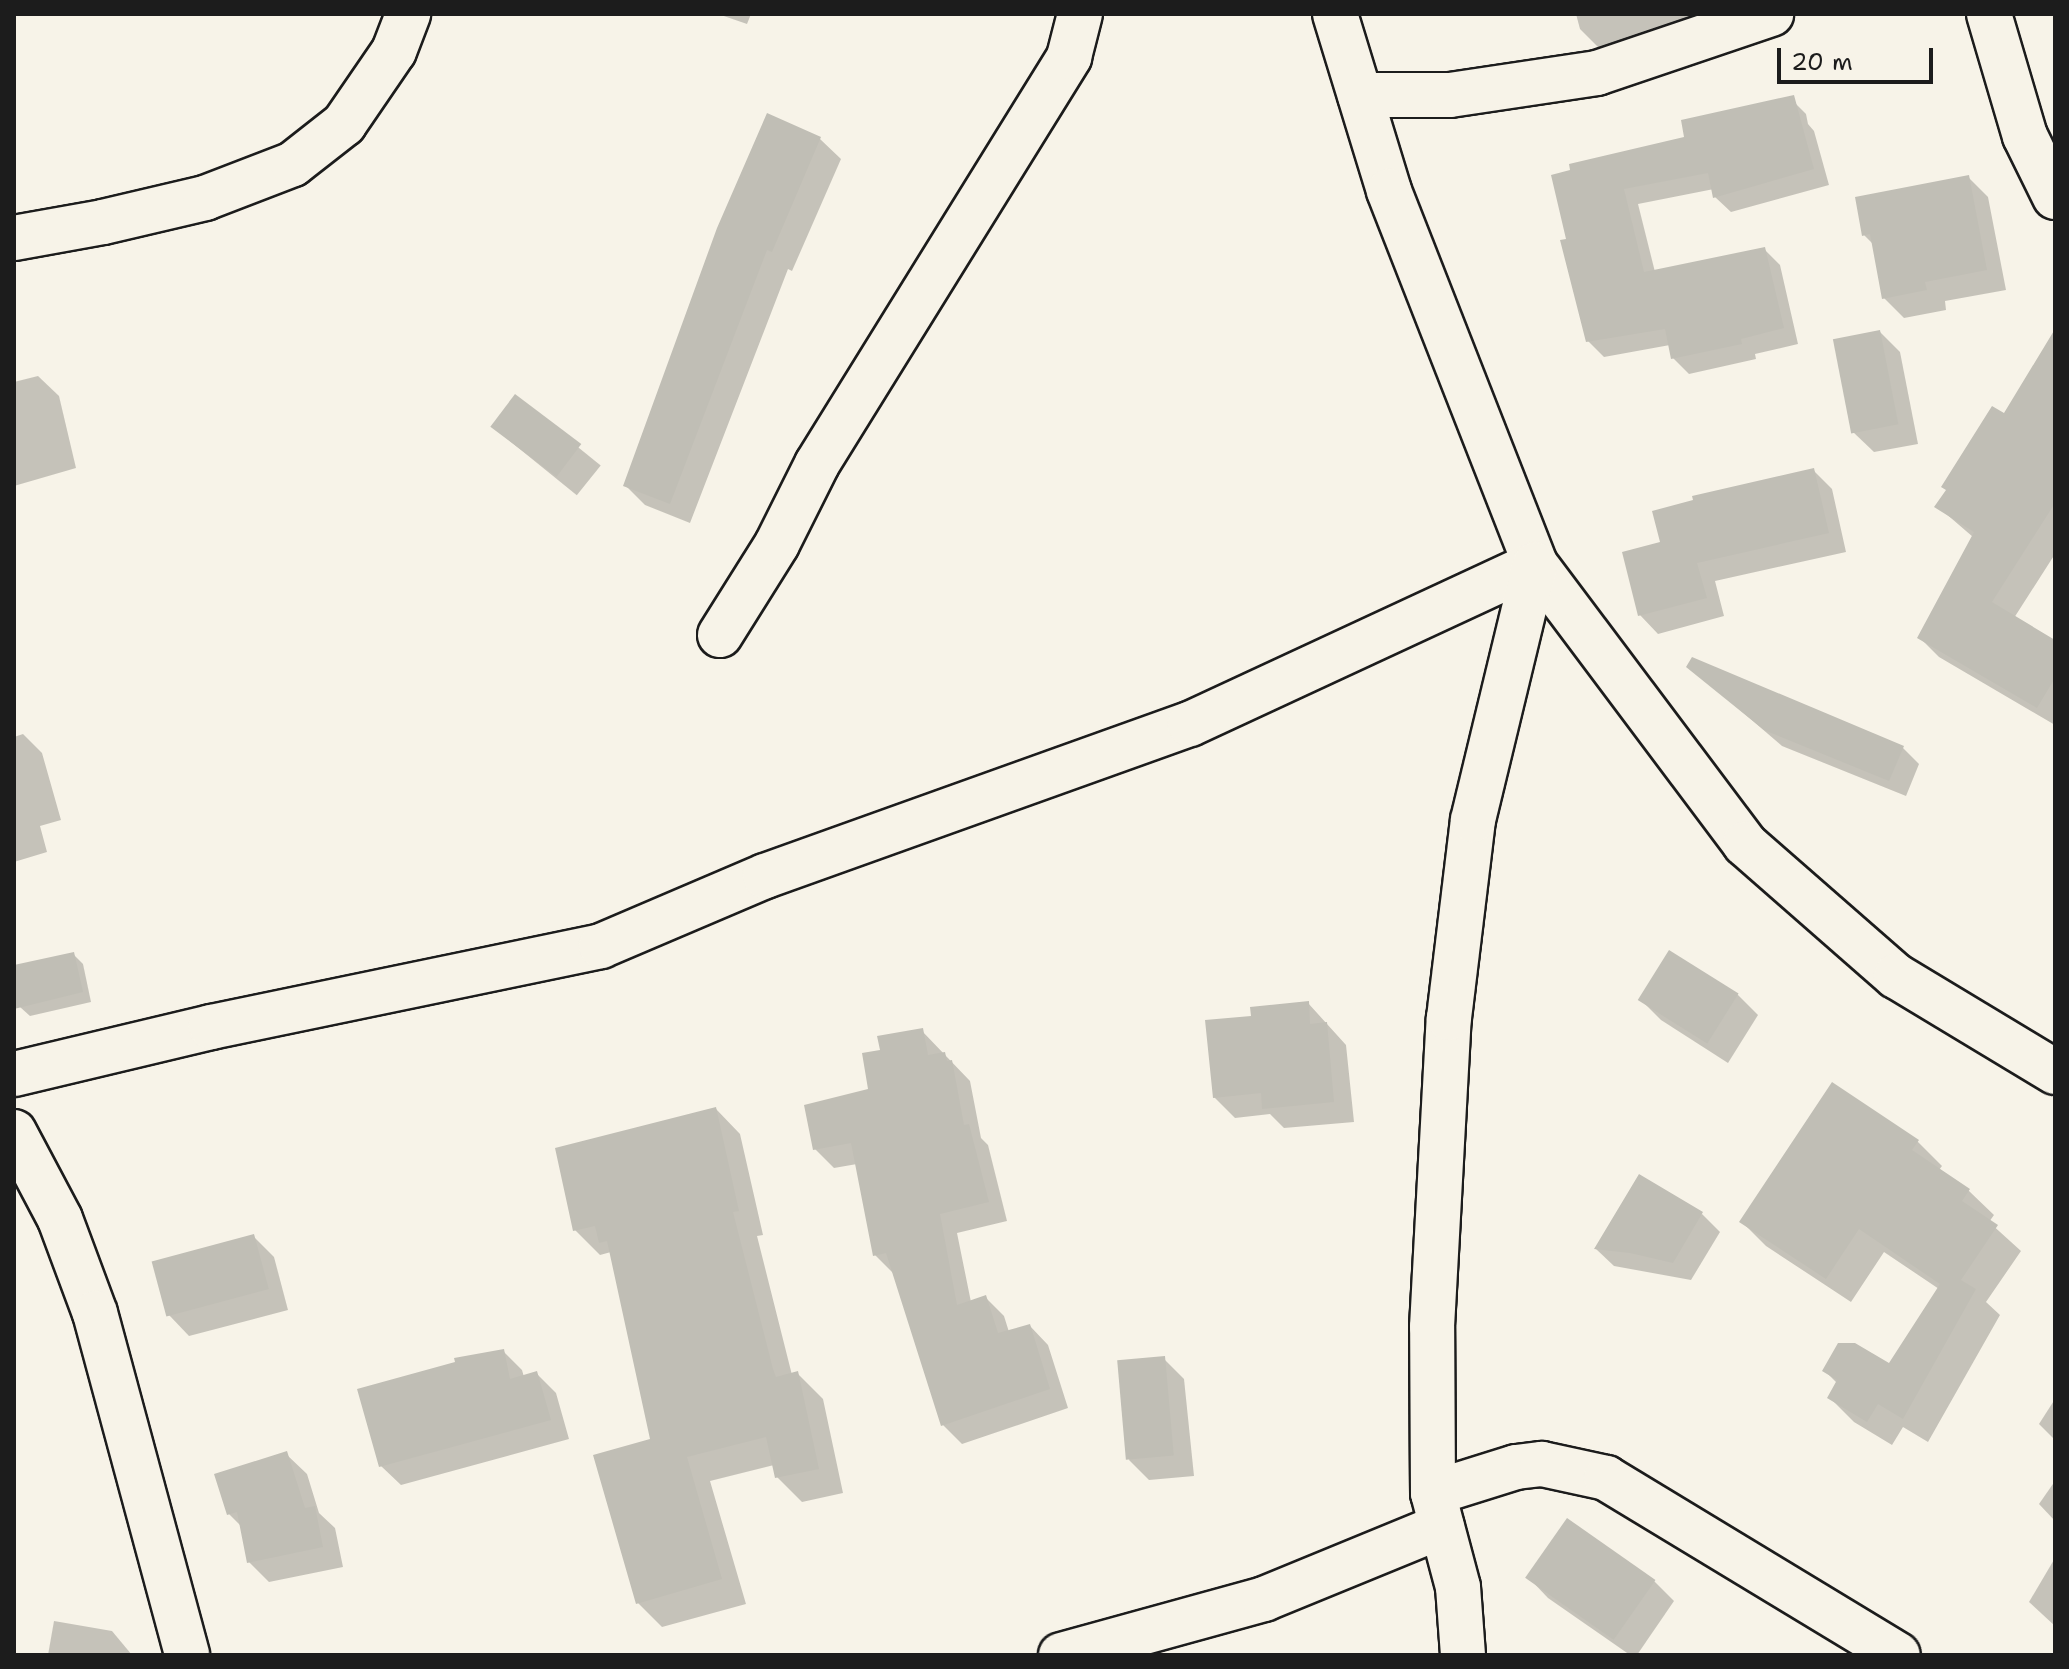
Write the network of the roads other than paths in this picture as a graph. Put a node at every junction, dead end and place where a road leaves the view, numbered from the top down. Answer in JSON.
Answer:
{"nodes":[{"id":1,"x":408,"y":14,"type":"edge"},
{"id":2,"x":1080,"y":14,"type":"edge"},
{"id":3,"x":1771,"y":14,"type":"edge"},
{"id":4,"x":1989,"y":14,"type":"edge"},
{"id":5,"x":1330,"y":18,"type":"edge"},
{"id":6,"x":1360,"y":95,"type":"junction"},
{"id":7,"x":2055,"y":197,"type":"edge"},
{"id":8,"x":14,"y":238,"type":"edge"},
{"id":9,"x":1535,"y":564,"type":"junction"},
{"id":10,"x":720,"y":635,"type":"dead end"},
{"id":11,"x":2055,"y":1072,"type":"edge"},
{"id":12,"x":14,"y":1074,"type":"edge"},
{"id":13,"x":14,"y":1132,"type":"edge"},
{"id":14,"x":1438,"y":1509,"type":"junction"},
{"id":15,"x":187,"y":1655,"type":"edge"},
{"id":16,"x":1061,"y":1655,"type":"edge"},
{"id":17,"x":1463,"y":1655,"type":"edge"},
{"id":18,"x":1898,"y":1655,"type":"edge"}],
"edges":[{"from":1,"to":8,"type":"street"},
{"from":2,"to":10,"type":"street"},
{"from":3,"to":6,"type":"street"},
{"from":4,"to":7,"type":"street"},
{"from":5,"to":6,"type":"street"},
{"from":6,"to":9,"type":"street"},
{"from":9,"to":11,"type":"street"},
{"from":9,"to":12,"type":"street"},
{"from":9,"to":14,"type":"street"},
{"from":13,"to":15,"type":"street"},
{"from":14,"to":16,"type":"street"},
{"from":14,"to":17,"type":"street"},
{"from":14,"to":18,"type":"street"}]}
